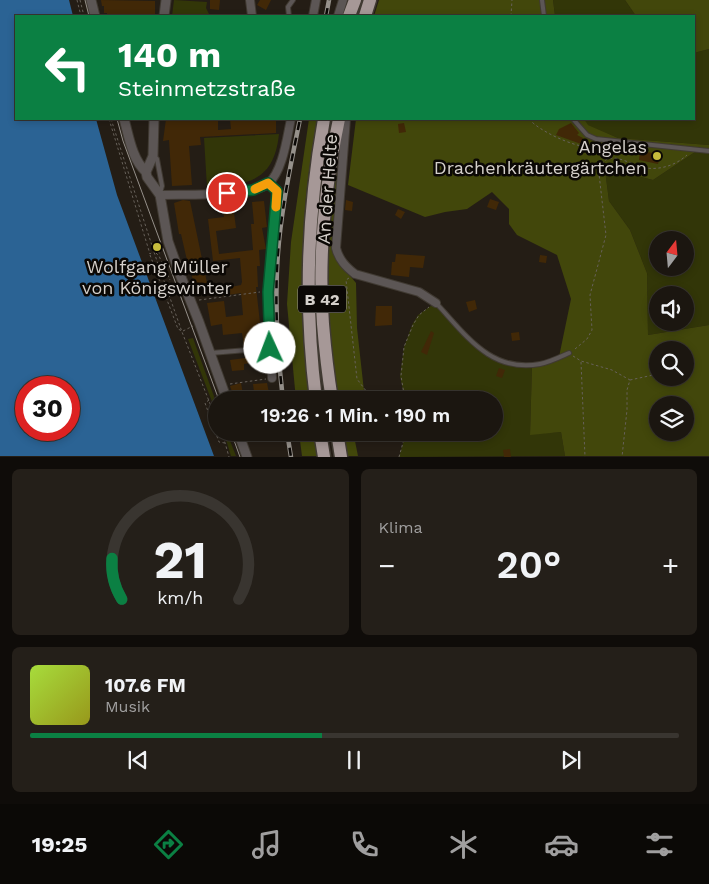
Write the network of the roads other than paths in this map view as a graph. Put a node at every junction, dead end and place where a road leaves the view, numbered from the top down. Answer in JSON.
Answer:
{"nodes":[{"id":1,"x":91,"y":0,"type":"edge"},
{"id":2,"x":166,"y":0,"type":"edge"},
{"id":3,"x":250,"y":0,"type":"edge"},
{"id":4,"x":293,"y":0,"type":"edge"},
{"id":5,"x":316,"y":0,"type":"edge"},
{"id":6,"x":343,"y":0,"type":"edge"},
{"id":7,"x":354,"y":0,"type":"edge"},
{"id":8,"x":370,"y":0,"type":"edge"},
{"id":9,"x":542,"y":0,"type":"edge"},
{"id":10,"x":95,"y":15,"type":"edge"},
{"id":11,"x":164,"y":15,"type":"edge"},
{"id":12,"x":252,"y":15,"type":"edge"},
{"id":13,"x":289,"y":15,"type":"edge"},
{"id":14,"x":313,"y":15,"type":"edge"},
{"id":15,"x":338,"y":15,"type":"edge"},
{"id":16,"x":349,"y":15,"type":"edge"},
{"id":17,"x":365,"y":15,"type":"edge"},
{"id":18,"x":544,"y":15,"type":"edge"},
{"id":19,"x":124,"y":120,"type":"edge"},
{"id":20,"x":154,"y":120,"type":"edge"},
{"id":21,"x":291,"y":120,"type":"edge"},
{"id":22,"x":324,"y":120,"type":"edge"},
{"id":23,"x":339,"y":120,"type":"edge"},
{"id":24,"x":346,"y":120,"type":"edge"},
{"id":25,"x":574,"y":120,"type":"edge"},
{"id":26,"x":709,"y":151,"type":"edge"},
{"id":27,"x":153,"y":156,"type":"junction"},
{"id":28,"x":146,"y":172,"type":"junction"},
{"id":29,"x":268,"y":183,"type":"junction"},
{"id":30,"x":160,"y":195,"type":"junction"},
{"id":31,"x":434,"y":304,"type":"joint"},
{"id":32,"x":270,"y":348,"type":"junction"},
{"id":33,"x":211,"y":353,"type":"junction"},
{"id":34,"x":569,"y":353,"type":"road end"},
{"id":35,"x":272,"y":378,"type":"road end"},
{"id":36,"x":224,"y":391,"type":"edge"},
{"id":37,"x":315,"y":391,"type":"edge"},
{"id":38,"x":331,"y":391,"type":"edge"},
{"id":39,"x":241,"y":441,"type":"edge"},
{"id":40,"x":322,"y":441,"type":"edge"},
{"id":41,"x":338,"y":441,"type":"edge"},
{"id":42,"x":247,"y":456,"type":"edge"},
{"id":43,"x":324,"y":456,"type":"edge"},
{"id":44,"x":341,"y":456,"type":"edge"}],
"edges":[{"from":1,"to":10,"type":"street"},
{"from":2,"to":11,"type":"street"},
{"from":3,"to":12,"type":"street"},
{"from":4,"to":13,"type":"lane"},
{"from":5,"to":14,"type":"street"},
{"from":6,"to":15,"type":"street"},
{"from":7,"to":16,"type":"highway"},
{"from":8,"to":17,"type":"highway"},
{"from":9,"to":18,"type":"lane"},
{"from":19,"to":28,"type":"street"},
{"from":20,"to":27,"type":"street"},
{"from":21,"to":29,"type":"street"},
{"from":22,"to":37,"type":"highway","number":"B 42"},
{"from":23,"to":38,"type":"highway","number":"B 42"},
{"from":24,"to":31,"type":"street","name":"An der Helte"},
{"from":25,"to":26,"type":"lane"},
{"from":27,"to":28,"type":"street"},
{"from":27,"to":30,"type":"lane"},
{"from":28,"to":30,"type":"street"},
{"from":29,"to":30,"type":"street"},
{"from":29,"to":32,"type":"street"},
{"from":30,"to":33,"type":"street"},
{"from":31,"to":34,"type":"lane","name":"An der Helte"},
{"from":32,"to":33,"type":"lane"},
{"from":32,"to":35,"type":"street"},
{"from":33,"to":36,"type":"street"},
{"from":39,"to":42,"type":"street"},
{"from":40,"to":43,"type":"highway"},
{"from":41,"to":44,"type":"highway"}]}
